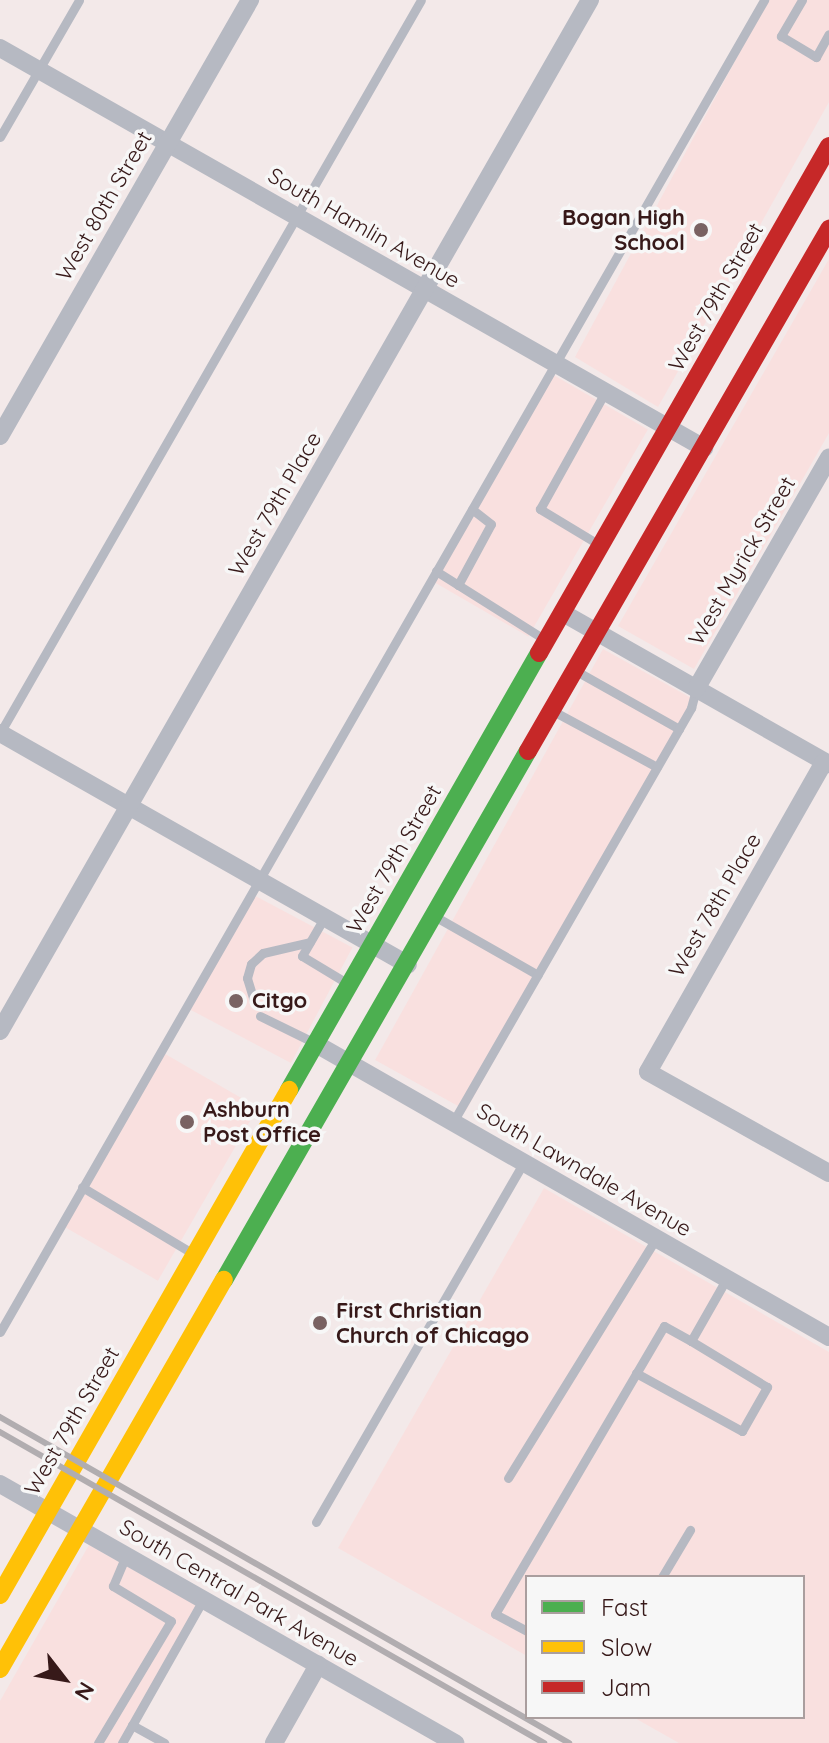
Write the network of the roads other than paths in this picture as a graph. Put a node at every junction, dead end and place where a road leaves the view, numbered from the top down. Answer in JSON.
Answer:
{"nodes":[{"id":1,"x":79,"y":0,"type":"edge"},
{"id":2,"x":250,"y":0,"type":"edge"},
{"id":3,"x":421,"y":0,"type":"edge"},
{"id":4,"x":590,"y":0,"type":"edge"},
{"id":5,"x":764,"y":0,"type":"edge"},
{"id":6,"x":802,"y":0,"type":"edge"},
{"id":7,"x":829,"y":34,"type":"edge"},
{"id":8,"x":0,"y":48,"type":"edge"},
{"id":9,"x":38,"y":70,"type":"junction"},
{"id":10,"x":0,"y":137,"type":"edge"},
{"id":11,"x":167,"y":143,"type":"junction"},
{"id":12,"x":829,"y":146,"type":"edge"},
{"id":13,"x":821,"y":180,"type":"edge"},
{"id":14,"x":297,"y":218,"type":"junction"},
{"id":15,"x":829,"y":229,"type":"edge"},
{"id":16,"x":425,"y":290,"type":"junction"},
{"id":17,"x":555,"y":364,"type":"junction"},
{"id":18,"x":605,"y":392,"type":"junction"},
{"id":19,"x":669,"y":428,"type":"junction"},
{"id":20,"x":0,"y":436,"type":"edge"},
{"id":21,"x":704,"y":448,"type":"junction"},
{"id":22,"x":829,"y":458,"type":"edge"},
{"id":23,"x":472,"y":509,"type":"junction"},
{"id":24,"x":601,"y":547,"type":"junction"},
{"id":25,"x":436,"y":571,"type":"junction"},
{"id":26,"x":458,"y":585,"type":"junction"},
{"id":27,"x":563,"y":613,"type":"junction"},
{"id":28,"x":597,"y":632,"type":"junction"},
{"id":29,"x":547,"y":641,"type":"junction"},
{"id":30,"x":576,"y":671,"type":"junction"},
{"id":31,"x":696,"y":689,"type":"junction"},
{"id":32,"x":553,"y":711,"type":"junction"},
{"id":33,"x":679,"y":729,"type":"junction"},
{"id":34,"x":0,"y":733,"type":"edge"},
{"id":35,"x":827,"y":763,"type":"edge"},
{"id":36,"x":657,"y":767,"type":"junction"},
{"id":37,"x":129,"y":806,"type":"junction"},
{"id":38,"x":258,"y":880,"type":"junction"},
{"id":39,"x":436,"y":917,"type":"junction"},
{"id":40,"x":324,"y":918,"type":"junction"},
{"id":41,"x":310,"y":942,"type":"junction"},
{"id":42,"x":373,"y":945,"type":"junction"},
{"id":43,"x":408,"y":965,"type":"junction"},
{"id":44,"x":538,"y":975,"type":"junction"},
{"id":45,"x":350,"y":985,"type":"junction"},
{"id":46,"x":254,"y":1001,"type":"dead end"},
{"id":47,"x":260,"y":1016,"type":"dead end"},
{"id":48,"x":0,"y":1031,"type":"edge"},
{"id":49,"x":316,"y":1044,"type":"junction"},
{"id":50,"x":351,"y":1064,"type":"junction"},
{"id":51,"x":453,"y":1122,"type":"junction"},
{"id":52,"x":524,"y":1162,"type":"junction"},
{"id":53,"x":829,"y":1173,"type":"edge"},
{"id":54,"x":82,"y":1187,"type":"junction"},
{"id":55,"x":656,"y":1238,"type":"junction"},
{"id":56,"x":195,"y":1255,"type":"junction"},
{"id":57,"x":727,"y":1278,"type":"junction"},
{"id":58,"x":0,"y":1332,"type":"edge"},
{"id":59,"x":829,"y":1337,"type":"edge"},
{"id":60,"x":691,"y":1341,"type":"junction"},
{"id":61,"x":636,"y":1373,"type":"junction"},
{"id":62,"x":508,"y":1478,"type":"dead end"},
{"id":63,"x":0,"y":1484,"type":"edge"},
{"id":64,"x":48,"y":1512,"type":"junction"},
{"id":65,"x":316,"y":1522,"type":"dead end"},
{"id":66,"x":80,"y":1530,"type":"junction"},
{"id":67,"x":690,"y":1530,"type":"dead end"},
{"id":68,"x":126,"y":1556,"type":"junction"},
{"id":69,"x":663,"y":1575,"type":"edge"},
{"id":70,"x":0,"y":1595,"type":"edge"},
{"id":71,"x":203,"y":1600,"type":"junction"},
{"id":72,"x":525,"y":1630,"type":"edge"},
{"id":73,"x":318,"y":1665,"type":"junction"},
{"id":74,"x":0,"y":1669,"type":"edge"},
{"id":75,"x":132,"y":1725,"type":"junction"},
{"id":76,"x":449,"y":1742,"type":"edge"},
{"id":77,"x":98,"y":1743,"type":"edge"},
{"id":78,"x":122,"y":1743,"type":"edge"},
{"id":79,"x":164,"y":1743,"type":"edge"},
{"id":80,"x":274,"y":1743,"type":"edge"}],
"edges":[{"from":1,"to":9,"type":"lane"},
{"from":2,"to":11,"type":"street","name":"West 80th Street"},
{"from":3,"to":14,"type":"lane"},
{"from":4,"to":16,"type":"street","name":"West 79th Place"},
{"from":5,"to":17,"type":"lane"},
{"from":6,"to":7,"type":"lane"},
{"from":8,"to":9,"type":"street","name":"South Hamlin Avenue"},
{"from":9,"to":10,"type":"lane"},
{"from":9,"to":11,"type":"street","name":"South Hamlin Avenue"},
{"from":11,"to":14,"type":"street","name":"South Hamlin Avenue"},
{"from":11,"to":20,"type":"street","name":"West 80th Street"},
{"from":12,"to":13,"type":"main road","name":"West 79th Street"},
{"from":13,"to":19,"type":"main road","name":"West 79th Street"},
{"from":14,"to":16,"type":"street","name":"South Hamlin Avenue"},
{"from":14,"to":34,"type":"lane"},
{"from":15,"to":21,"type":"main road"},
{"from":16,"to":17,"type":"street","name":"South Hamlin Avenue"},
{"from":16,"to":37,"type":"street","name":"West 79th Place"},
{"from":17,"to":18,"type":"street","name":"South Hamlin Avenue"},
{"from":17,"to":23,"type":"lane"},
{"from":18,"to":19,"type":"street","name":"South Hamlin Avenue"},
{"from":18,"to":24,"type":"lane"},
{"from":19,"to":21,"type":"street","name":"South Hamlin Avenue"},
{"from":19,"to":24,"type":"main road","name":"West 79th Street"},
{"from":21,"to":28,"type":"main road"},
{"from":22,"to":31,"type":"street","name":"West Myrick Street"},
{"from":23,"to":25,"type":"lane"},
{"from":23,"to":26,"type":"lane"},
{"from":24,"to":27,"type":"main road","name":"West 79th Street"},
{"from":25,"to":26,"type":"lane"},
{"from":25,"to":38,"type":"lane"},
{"from":26,"to":29,"type":"lane"},
{"from":27,"to":28,"type":"street"},
{"from":27,"to":29,"type":"main road","name":"West 79th Street"},
{"from":28,"to":30,"type":"main road"},
{"from":28,"to":31,"type":"street"},
{"from":29,"to":42,"type":"main road","name":"West 79th Street"},
{"from":30,"to":32,"type":"main road"},
{"from":30,"to":33,"type":"lane"},
{"from":31,"to":33,"type":"lane"},
{"from":31,"to":35,"type":"street"},
{"from":32,"to":36,"type":"lane"},
{"from":32,"to":39,"type":"main road"},
{"from":33,"to":36,"type":"lane"},
{"from":34,"to":37,"type":"street"},
{"from":35,"to":53,"type":"street","name":"West 78th Place"},
{"from":36,"to":44,"type":"lane"},
{"from":37,"to":38,"type":"street"},
{"from":37,"to":48,"type":"street","name":"West 79th Place"},
{"from":38,"to":40,"type":"street"},
{"from":38,"to":54,"type":"lane"},
{"from":39,"to":43,"type":"main road"},
{"from":39,"to":44,"type":"lane"},
{"from":40,"to":41,"type":"lane"},
{"from":40,"to":42,"type":"street"},
{"from":41,"to":45,"type":"lane"},
{"from":41,"to":46,"type":"lane"},
{"from":42,"to":43,"type":"street"},
{"from":42,"to":45,"type":"main road","name":"West 79th Street"},
{"from":43,"to":50,"type":"main road"},
{"from":44,"to":51,"type":"lane"},
{"from":45,"to":49,"type":"main road","name":"West 79th Street"},
{"from":47,"to":49,"type":"lane"},
{"from":49,"to":50,"type":"street","name":"South Lawndale Avenue"},
{"from":49,"to":56,"type":"main road","name":"West 79th Street"},
{"from":50,"to":51,"type":"street","name":"South Lawndale Avenue"},
{"from":50,"to":66,"type":"main road"},
{"from":51,"to":52,"type":"street","name":"South Lawndale Avenue"},
{"from":52,"to":55,"type":"street","name":"South Lawndale Avenue"},
{"from":52,"to":65,"type":"lane"},
{"from":54,"to":56,"type":"lane"},
{"from":54,"to":58,"type":"lane"},
{"from":55,"to":57,"type":"street","name":"South Lawndale Avenue"},
{"from":55,"to":62,"type":"lane"},
{"from":56,"to":64,"type":"main road","name":"West 79th Street"},
{"from":57,"to":59,"type":"street","name":"South Lawndale Avenue"},
{"from":57,"to":60,"type":"lane"},
{"from":60,"to":61,"type":"lane"},
{"from":60,"to":61,"type":"lane"},
{"from":61,"to":72,"type":"lane"},
{"from":63,"to":64,"type":"street","name":"South Central Park Avenue"},
{"from":64,"to":66,"type":"street","name":"South Central Park Avenue"},
{"from":64,"to":70,"type":"main road","name":"West 79th Street"},
{"from":66,"to":68,"type":"street","name":"South Central Park Avenue"},
{"from":66,"to":74,"type":"main road"},
{"from":67,"to":69,"type":"lane"},
{"from":68,"to":71,"type":"street","name":"South Central Park Avenue"},
{"from":68,"to":77,"type":"lane"},
{"from":71,"to":73,"type":"street","name":"South Central Park Avenue"},
{"from":71,"to":75,"type":"lane"},
{"from":73,"to":76,"type":"street","name":"South Central Park Avenue"},
{"from":73,"to":80,"type":"street"},
{"from":75,"to":78,"type":"lane"},
{"from":75,"to":79,"type":"lane"}]}
